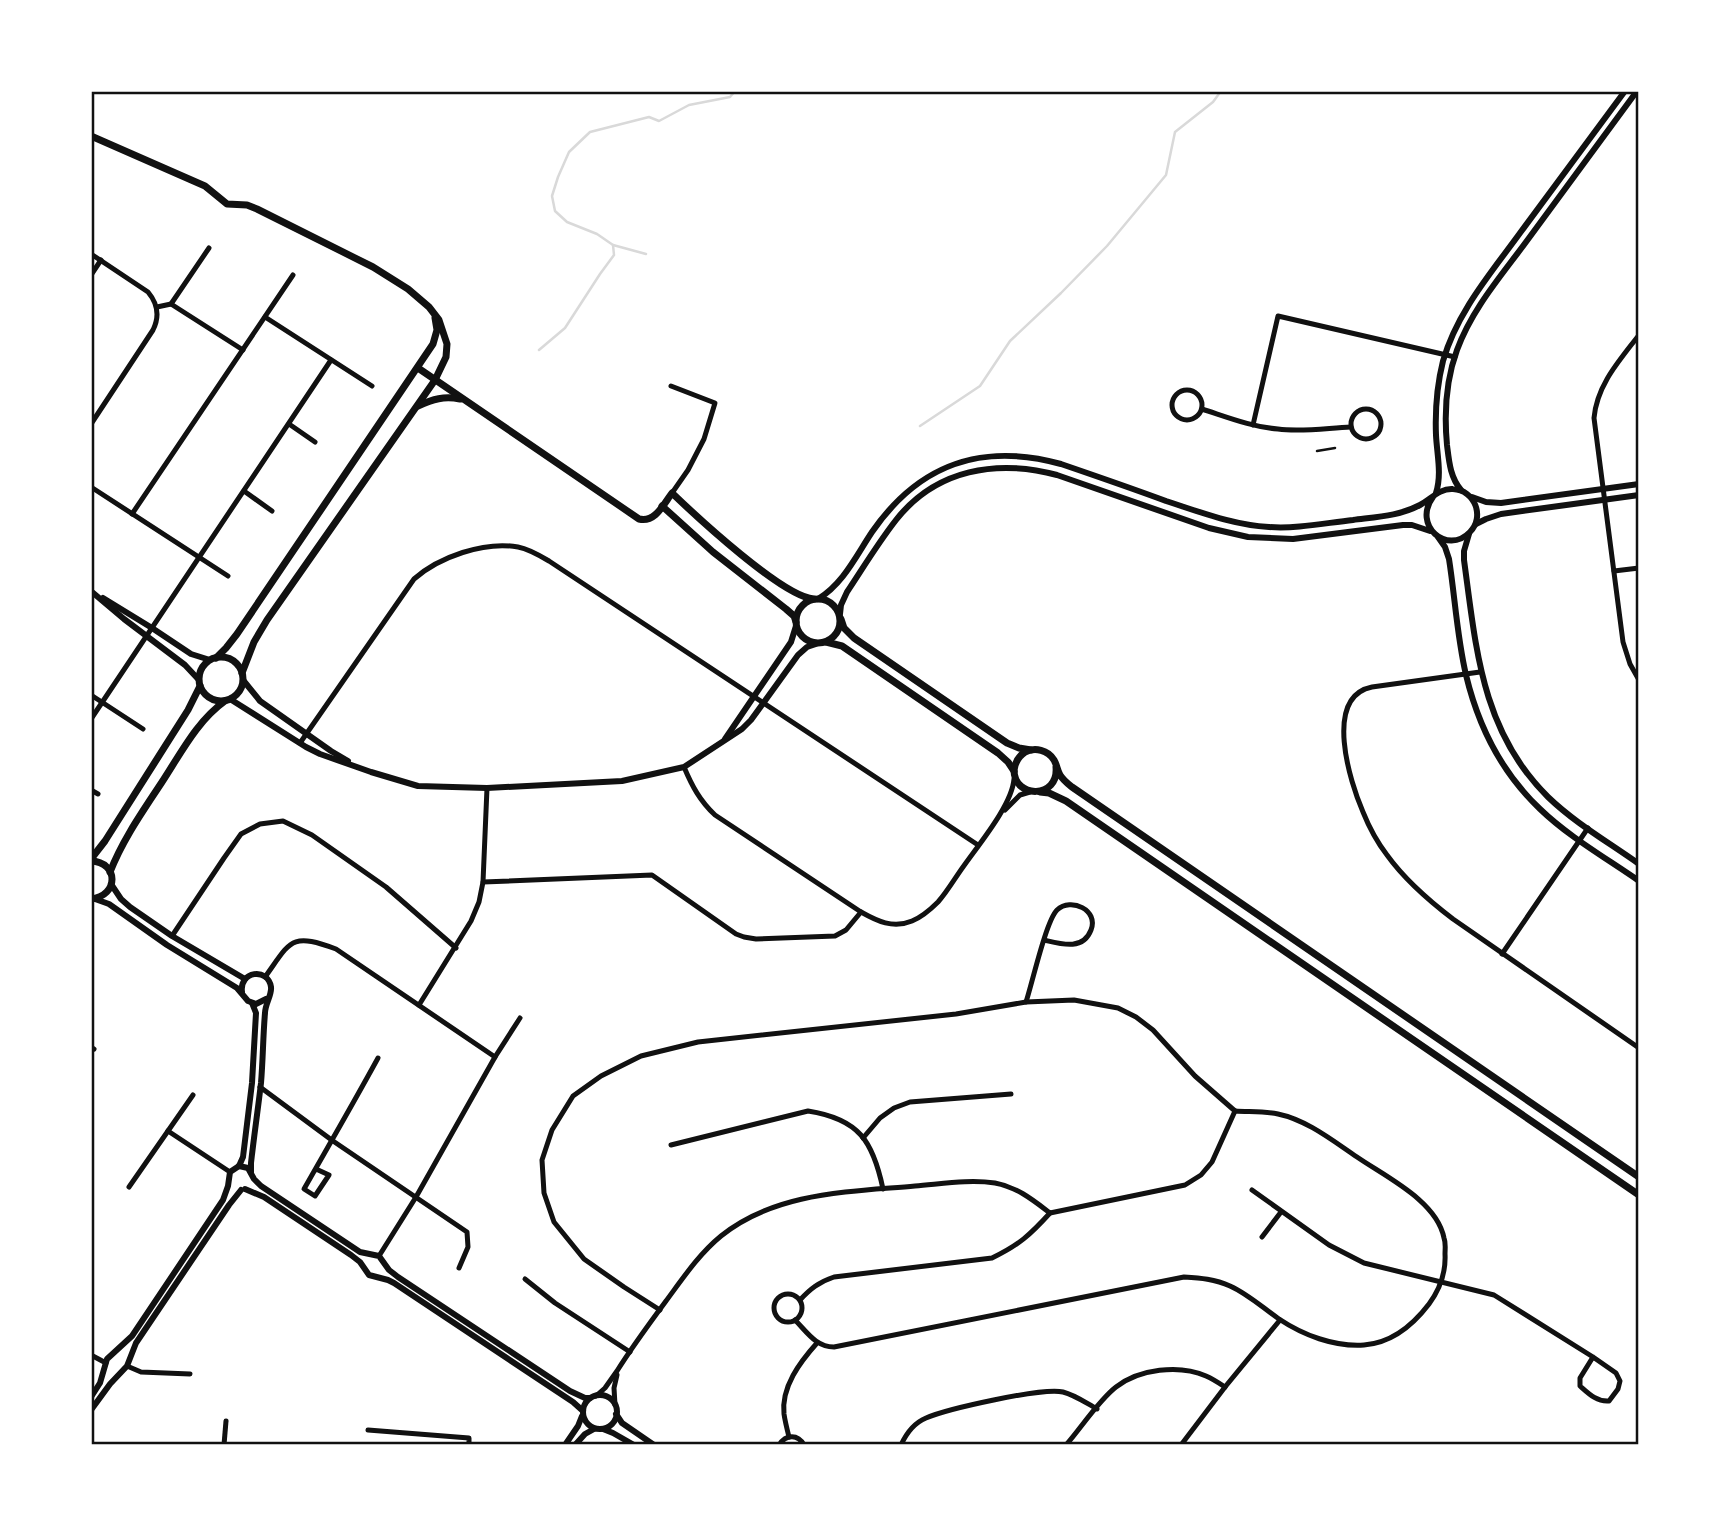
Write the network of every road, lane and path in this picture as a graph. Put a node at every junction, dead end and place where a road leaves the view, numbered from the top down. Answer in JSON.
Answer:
{"nodes":[{"id":1,"x":1625,"y":91,"type":"edge"},
{"id":2,"x":1637,"y":91,"type":"edge"},
{"id":3,"x":91,"y":136,"type":"edge"},
{"id":4,"x":209,"y":248,"type":"dead end"},
{"id":5,"x":91,"y":254,"type":"edge"},
{"id":6,"x":101,"y":260,"type":"junction"},
{"id":7,"x":91,"y":275,"type":"edge"},
{"id":8,"x":293,"y":275,"type":"dead end"},
{"id":9,"x":171,"y":304,"type":"junction"},
{"id":10,"x":157,"y":307,"type":"junction"},
{"id":11,"x":429,"y":307,"type":"junction"},
{"id":12,"x":265,"y":317,"type":"junction"},
{"id":13,"x":1638,"y":338,"type":"edge"},
{"id":14,"x":243,"y":350,"type":"junction"},
{"id":15,"x":1445,"y":355,"type":"junction"},
{"id":16,"x":1455,"y":357,"type":"junction"},
{"id":17,"x":331,"y":360,"type":"junction"},
{"id":18,"x":418,"y":368,"type":"junction"},
{"id":19,"x":435,"y":380,"type":"junction"},
{"id":20,"x":372,"y":386,"type":"dead end"},
{"id":21,"x":671,"y":386,"type":"dead end"},
{"id":22,"x":464,"y":399,"type":"junction"},
{"id":23,"x":417,"y":406,"type":"junction"},
{"id":24,"x":1202,"y":409,"type":"junction"},
{"id":25,"x":91,"y":424,"type":"edge"},
{"id":26,"x":289,"y":424,"type":"junction"},
{"id":27,"x":1253,"y":425,"type":"junction"},
{"id":28,"x":1351,"y":427,"type":"junction"},
{"id":29,"x":315,"y":442,"type":"dead end"},
{"id":30,"x":1335,"y":448,"type":"dead end"},
{"id":31,"x":1317,"y":451,"type":"dead end"},
{"id":32,"x":1639,"y":484,"type":"edge"},
{"id":33,"x":91,"y":487,"type":"edge"},
{"id":34,"x":1603,"y":489,"type":"junction"},
{"id":35,"x":244,"y":491,"type":"junction"},
{"id":36,"x":1462,"y":491,"type":"junction"},
{"id":37,"x":672,"y":493,"type":"junction"},
{"id":38,"x":1639,"y":495,"type":"edge"},
{"id":39,"x":1434,"y":496,"type":"junction"},
{"id":40,"x":1469,"y":496,"type":"junction"},
{"id":41,"x":1605,"y":500,"type":"junction"},
{"id":42,"x":662,"y":506,"type":"junction"},
{"id":43,"x":272,"y":511,"type":"dead end"},
{"id":44,"x":132,"y":514,"type":"junction"},
{"id":45,"x":1475,"y":525,"type":"junction"},
{"id":46,"x":1470,"y":532,"type":"junction"},
{"id":47,"x":1436,"y":534,"type":"junction"},
{"id":48,"x":199,"y":558,"type":"junction"},
{"id":49,"x":1639,"y":568,"type":"edge"},
{"id":50,"x":1614,"y":571,"type":"junction"},
{"id":51,"x":228,"y":576,"type":"dead end"},
{"id":52,"x":92,"y":592,"type":"edge"},
{"id":53,"x":816,"y":599,"type":"junction"},
{"id":54,"x":840,"y":616,"type":"junction"},
{"id":55,"x":796,"y":624,"type":"junction"},
{"id":56,"x":152,"y":628,"type":"junction"},
{"id":57,"x":146,"y":636,"type":"junction"},
{"id":58,"x":826,"y":642,"type":"junction"},
{"id":59,"x":816,"y":644,"type":"junction"},
{"id":60,"x":213,"y":659,"type":"junction"},
{"id":61,"x":1480,"y":672,"type":"junction"},
{"id":62,"x":1466,"y":674,"type":"junction"},
{"id":63,"x":242,"y":676,"type":"junction"},
{"id":64,"x":1639,"y":680,"type":"edge"},
{"id":65,"x":199,"y":683,"type":"junction"},
{"id":66,"x":91,"y":695,"type":"edge"},
{"id":67,"x":754,"y":698,"type":"junction"},
{"id":68,"x":228,"y":700,"type":"junction"},
{"id":69,"x":102,"y":702,"type":"junction"},
{"id":70,"x":763,"y":704,"type":"junction"},
{"id":71,"x":91,"y":719,"type":"edge"},
{"id":72,"x":143,"y":729,"type":"dead end"},
{"id":73,"x":307,"y":734,"type":"junction"},
{"id":74,"x":300,"y":743,"type":"junction"},
{"id":75,"x":721,"y":744,"type":"junction"},
{"id":76,"x":1032,"y":750,"type":"junction"},
{"id":77,"x":359,"y":767,"type":"junction"},
{"id":78,"x":684,"y":767,"type":"junction"},
{"id":79,"x":1056,"y":767,"type":"junction"},
{"id":80,"x":1015,"y":773,"type":"junction"},
{"id":81,"x":487,"y":788,"type":"junction"},
{"id":82,"x":91,"y":790,"type":"edge"},
{"id":83,"x":1036,"y":792,"type":"junction"},
{"id":84,"x":98,"y":794,"type":"dead end"},
{"id":85,"x":996,"y":820,"type":"junction"},
{"id":86,"x":1588,"y":828,"type":"junction"},
{"id":87,"x":1580,"y":841,"type":"junction"},
{"id":88,"x":978,"y":845,"type":"junction"},
{"id":89,"x":91,"y":860,"type":"edge"},
{"id":90,"x":1639,"y":863,"type":"edge"},
{"id":91,"x":110,"y":872,"type":"junction"},
{"id":92,"x":1639,"y":881,"type":"edge"},
{"id":93,"x":483,"y":882,"type":"junction"},
{"id":94,"x":111,"y":884,"type":"junction"},
{"id":95,"x":93,"y":899,"type":"edge"},
{"id":96,"x":861,"y":912,"type":"junction"},
{"id":97,"x":172,"y":936,"type":"junction"},
{"id":98,"x":1044,"y":940,"type":"junction"},
{"id":99,"x":456,"y":948,"type":"junction"},
{"id":100,"x":1503,"y":954,"type":"junction"},
{"id":101,"x":265,"y":977,"type":"junction"},
{"id":102,"x":244,"y":979,"type":"junction"},
{"id":103,"x":242,"y":992,"type":"junction"},
{"id":104,"x":268,"y":998,"type":"junction"},
{"id":105,"x":1026,"y":1002,"type":"junction"},
{"id":106,"x":252,"y":1003,"type":"junction"},
{"id":107,"x":419,"y":1006,"type":"junction"},
{"id":108,"x":520,"y":1018,"type":"dead end"},
{"id":109,"x":1639,"y":1048,"type":"edge"},
{"id":110,"x":495,"y":1057,"type":"junction"},
{"id":111,"x":378,"y":1058,"type":"dead end"},
{"id":112,"x":260,"y":1087,"type":"junction"},
{"id":113,"x":193,"y":1094,"type":"dead end"},
{"id":114,"x":1011,"y":1094,"type":"dead end"},
{"id":115,"x":1235,"y":1111,"type":"junction"},
{"id":116,"x":168,"y":1131,"type":"junction"},
{"id":117,"x":863,"y":1138,"type":"junction"},
{"id":118,"x":333,"y":1141,"type":"junction"},
{"id":119,"x":671,"y":1145,"type":"dead end"},
{"id":120,"x":239,"y":1166,"type":"junction"},
{"id":121,"x":316,"y":1169,"type":"junction"},
{"id":122,"x":230,"y":1172,"type":"junction"},
{"id":123,"x":252,"y":1174,"type":"junction"},
{"id":124,"x":1639,"y":1177,"type":"edge"},
{"id":125,"x":229,"y":1180,"type":"junction"},
{"id":126,"x":129,"y":1186,"type":"dead end"},
{"id":127,"x":244,"y":1189,"type":"junction"},
{"id":128,"x":883,"y":1189,"type":"junction"},
{"id":129,"x":1252,"y":1191,"type":"dead end"},
{"id":130,"x":1639,"y":1195,"type":"edge"},
{"id":131,"x":416,"y":1197,"type":"junction"},
{"id":132,"x":1281,"y":1212,"type":"junction"},
{"id":133,"x":1050,"y":1213,"type":"junction"},
{"id":134,"x":1262,"y":1237,"type":"dead end"},
{"id":135,"x":376,"y":1256,"type":"junction"},
{"id":136,"x":385,"y":1265,"type":"junction"},
{"id":137,"x":364,"y":1268,"type":"junction"},
{"id":138,"x":459,"y":1268,"type":"dead end"},
{"id":139,"x":376,"y":1276,"type":"junction"},
{"id":140,"x":525,"y":1279,"type":"dead end"},
{"id":141,"x":1442,"y":1281,"type":"junction"},
{"id":142,"x":800,"y":1300,"type":"junction"},
{"id":143,"x":660,"y":1310,"type":"junction"},
{"id":144,"x":795,"y":1320,"type":"junction"},
{"id":145,"x":1280,"y":1320,"type":"junction"},
{"id":146,"x":817,"y":1343,"type":"junction"},
{"id":147,"x":115,"y":1350,"type":"junction"},
{"id":148,"x":630,"y":1352,"type":"junction"},
{"id":149,"x":91,"y":1355,"type":"edge"},
{"id":150,"x":131,"y":1356,"type":"junction"},
{"id":151,"x":1593,"y":1357,"type":"junction"},
{"id":152,"x":105,"y":1366,"type":"junction"},
{"id":153,"x":127,"y":1366,"type":"junction"},
{"id":154,"x":619,"y":1368,"type":"junction"},
{"id":155,"x":190,"y":1374,"type":"dead end"},
{"id":156,"x":118,"y":1376,"type":"junction"},
{"id":157,"x":1225,"y":1387,"type":"junction"},
{"id":158,"x":91,"y":1397,"type":"edge"},
{"id":159,"x":593,"y":1397,"type":"junction"},
{"id":160,"x":615,"y":1405,"type":"junction"},
{"id":161,"x":1097,"y":1409,"type":"junction"},
{"id":162,"x":91,"y":1410,"type":"edge"},
{"id":163,"x":583,"y":1413,"type":"junction"},
{"id":164,"x":616,"y":1414,"type":"junction"},
{"id":165,"x":226,"y":1420,"type":"dead end"},
{"id":166,"x":599,"y":1429,"type":"junction"},
{"id":167,"x":368,"y":1430,"type":"dead end"},
{"id":168,"x":789,"y":1437,"type":"junction"},
{"id":169,"x":224,"y":1445,"type":"edge"},
{"id":170,"x":469,"y":1445,"type":"edge"},
{"id":171,"x":565,"y":1445,"type":"edge"},
{"id":172,"x":575,"y":1445,"type":"edge"},
{"id":173,"x":634,"y":1445,"type":"edge"},
{"id":174,"x":654,"y":1445,"type":"edge"},
{"id":175,"x":779,"y":1445,"type":"edge"},
{"id":176,"x":805,"y":1445,"type":"edge"},
{"id":177,"x":901,"y":1445,"type":"edge"},
{"id":178,"x":1066,"y":1445,"type":"edge"},
{"id":179,"x":1181,"y":1445,"type":"edge"}],
"edges":[{"from":1,"to":15,"type":"street"},
{"from":2,"to":16,"type":"street"},
{"from":3,"to":11,"type":"main road"},
{"from":4,"to":9,"type":"street"},
{"from":5,"to":6,"type":"street"},
{"from":6,"to":7,"type":"street"},
{"from":6,"to":10,"type":"street"},
{"from":8,"to":12,"type":"street"},
{"from":9,"to":10,"type":"street"},
{"from":9,"to":14,"type":"street"},
{"from":10,"to":25,"type":"street"},
{"from":11,"to":18,"type":"main road"},
{"from":11,"to":19,"type":"main road"},
{"from":12,"to":14,"type":"street"},
{"from":12,"to":17,"type":"street"},
{"from":13,"to":34,"type":"street"},
{"from":14,"to":44,"type":"street"},
{"from":15,"to":16,"type":"street"},
{"from":15,"to":27,"type":"street"},
{"from":15,"to":39,"type":"street"},
{"from":16,"to":36,"type":"street"},
{"from":17,"to":20,"type":"street"},
{"from":17,"to":26,"type":"street"},
{"from":18,"to":19,"type":"main road"},
{"from":18,"to":60,"type":"main road"},
{"from":19,"to":22,"type":"main road"},
{"from":19,"to":23,"type":"main road"},
{"from":21,"to":37,"type":"street"},
{"from":22,"to":23,"type":"main road"},
{"from":22,"to":42,"type":"main road"},
{"from":23,"to":63,"type":"main road"},
{"from":24,"to":24,"type":"street"},
{"from":24,"to":27,"type":"street"},
{"from":26,"to":29,"type":"street"},
{"from":26,"to":35,"type":"street"},
{"from":27,"to":28,"type":"street"},
{"from":28,"to":28,"type":"street"},
{"from":30,"to":31,"type":"lane"},
{"from":32,"to":34,"type":"street"},
{"from":33,"to":44,"type":"street"},
{"from":34,"to":40,"type":"street"},
{"from":34,"to":41,"type":"street"},
{"from":35,"to":43,"type":"street"},
{"from":35,"to":48,"type":"street"},
{"from":36,"to":39,"type":"street"},
{"from":36,"to":40,"type":"street"},
{"from":37,"to":42,"type":"main road"},
{"from":37,"to":53,"type":"main road"},
{"from":38,"to":41,"type":"street"},
{"from":39,"to":47,"type":"street"},
{"from":39,"to":53,"type":"street"},
{"from":40,"to":45,"type":"street"},
{"from":41,"to":45,"type":"street"},
{"from":41,"to":50,"type":"street"},
{"from":42,"to":55,"type":"main road"},
{"from":44,"to":48,"type":"street"},
{"from":45,"to":46,"type":"street"},
{"from":46,"to":47,"type":"street"},
{"from":46,"to":61,"type":"street"},
{"from":47,"to":54,"type":"street"},
{"from":47,"to":62,"type":"street"},
{"from":48,"to":51,"type":"street"},
{"from":48,"to":56,"type":"street"},
{"from":49,"to":50,"type":"street"},
{"from":50,"to":64,"type":"street"},
{"from":52,"to":56,"type":"street"},
{"from":52,"to":57,"type":"street"},
{"from":53,"to":54,"type":"main road"},
{"from":53,"to":55,"type":"main road"},
{"from":54,"to":58,"type":"main road"},
{"from":54,"to":76,"type":"main road"},
{"from":55,"to":59,"type":"main road"},
{"from":55,"to":67,"type":"street"},
{"from":56,"to":57,"type":"street"},
{"from":56,"to":60,"type":"street"},
{"from":57,"to":65,"type":"street"},
{"from":57,"to":69,"type":"street"},
{"from":58,"to":59,"type":"main road"},
{"from":58,"to":80,"type":"main road"},
{"from":59,"to":70,"type":"street"},
{"from":60,"to":63,"type":"main road"},
{"from":60,"to":65,"type":"main road"},
{"from":61,"to":62,"type":"street"},
{"from":61,"to":86,"type":"street"},
{"from":62,"to":87,"type":"street"},
{"from":62,"to":100,"type":"street"},
{"from":63,"to":68,"type":"main road"},
{"from":63,"to":73,"type":"street"},
{"from":65,"to":68,"type":"main road"},
{"from":65,"to":89,"type":"main road"},
{"from":66,"to":69,"type":"street"},
{"from":67,"to":70,"type":"street"},
{"from":67,"to":73,"type":"street"},
{"from":67,"to":75,"type":"street"},
{"from":68,"to":74,"type":"street"},
{"from":68,"to":91,"type":"main road"},
{"from":69,"to":71,"type":"street"},
{"from":69,"to":72,"type":"street"},
{"from":70,"to":75,"type":"street"},
{"from":70,"to":88,"type":"street"},
{"from":73,"to":74,"type":"street"},
{"from":73,"to":77,"type":"street"},
{"from":74,"to":77,"type":"street"},
{"from":75,"to":78,"type":"street"},
{"from":76,"to":79,"type":"main road"},
{"from":76,"to":80,"type":"main road"},
{"from":77,"to":81,"type":"street"},
{"from":78,"to":81,"type":"street"},
{"from":78,"to":96,"type":"street"},
{"from":79,"to":83,"type":"main road"},
{"from":79,"to":124,"type":"main road"},
{"from":80,"to":83,"type":"main road"},
{"from":80,"to":85,"type":"street"},
{"from":81,"to":93,"type":"street"},
{"from":82,"to":84,"type":"street"},
{"from":83,"to":85,"type":"street"},
{"from":83,"to":130,"type":"main road"},
{"from":85,"to":88,"type":"street"},
{"from":86,"to":87,"type":"street"},
{"from":86,"to":90,"type":"street"},
{"from":87,"to":92,"type":"street"},
{"from":87,"to":100,"type":"street"},
{"from":88,"to":96,"type":"street"},
{"from":89,"to":91,"type":"main road"},
{"from":91,"to":94,"type":"main road"},
{"from":93,"to":96,"type":"street"},
{"from":93,"to":99,"type":"street"},
{"from":94,"to":95,"type":"main road"},
{"from":94,"to":97,"type":"street"},
{"from":95,"to":103,"type":"street"},
{"from":97,"to":99,"type":"street"},
{"from":97,"to":102,"type":"street"},
{"from":98,"to":98,"type":"street"},
{"from":98,"to":105,"type":"street"},
{"from":99,"to":107,"type":"street"},
{"from":100,"to":109,"type":"street"},
{"from":101,"to":102,"type":"street"},
{"from":101,"to":104,"type":"street"},
{"from":101,"to":107,"type":"street"},
{"from":102,"to":103,"type":"street"},
{"from":103,"to":106,"type":"street"},
{"from":104,"to":106,"type":"street"},
{"from":104,"to":112,"type":"street"},
{"from":105,"to":115,"type":"street"},
{"from":105,"to":143,"type":"street"},
{"from":106,"to":120,"type":"street"},
{"from":107,"to":110,"type":"street"},
{"from":108,"to":110,"type":"street"},
{"from":110,"to":131,"type":"street"},
{"from":111,"to":118,"type":"street"},
{"from":112,"to":118,"type":"street"},
{"from":112,"to":123,"type":"street"},
{"from":113,"to":116,"type":"street"},
{"from":114,"to":117,"type":"street"},
{"from":115,"to":133,"type":"street"},
{"from":115,"to":141,"type":"street"},
{"from":116,"to":122,"type":"street"},
{"from":116,"to":126,"type":"street"},
{"from":117,"to":119,"type":"street"},
{"from":117,"to":128,"type":"street"},
{"from":118,"to":121,"type":"street"},
{"from":118,"to":131,"type":"street"},
{"from":120,"to":122,"type":"street"},
{"from":120,"to":123,"type":"street"},
{"from":121,"to":121,"type":"street"},
{"from":122,"to":125,"type":"street"},
{"from":123,"to":127,"type":"street"},
{"from":123,"to":135,"type":"street"},
{"from":125,"to":127,"type":"street"},
{"from":125,"to":147,"type":"street"},
{"from":127,"to":137,"type":"street"},
{"from":127,"to":150,"type":"street"},
{"from":128,"to":133,"type":"street"},
{"from":128,"to":143,"type":"street"},
{"from":129,"to":132,"type":"street"},
{"from":131,"to":135,"type":"street"},
{"from":131,"to":138,"type":"street"},
{"from":132,"to":134,"type":"street"},
{"from":132,"to":141,"type":"street"},
{"from":133,"to":142,"type":"street"},
{"from":135,"to":136,"type":"street"},
{"from":135,"to":137,"type":"street"},
{"from":136,"to":139,"type":"street"},
{"from":136,"to":159,"type":"street"},
{"from":137,"to":139,"type":"street"},
{"from":139,"to":163,"type":"street"},
{"from":140,"to":148,"type":"street"},
{"from":141,"to":145,"type":"street"},
{"from":141,"to":151,"type":"street"},
{"from":142,"to":144,"type":"street"},
{"from":142,"to":144,"type":"street"},
{"from":143,"to":148,"type":"street"},
{"from":144,"to":146,"type":"street"},
{"from":145,"to":146,"type":"street"},
{"from":145,"to":157,"type":"street"},
{"from":146,"to":168,"type":"street"},
{"from":147,"to":150,"type":"street"},
{"from":147,"to":152,"type":"street"},
{"from":148,"to":154,"type":"street"},
{"from":149,"to":152,"type":"street"},
{"from":150,"to":153,"type":"street"},
{"from":151,"to":151,"type":"street"},
{"from":152,"to":156,"type":"street"},
{"from":152,"to":158,"type":"street"},
{"from":153,"to":155,"type":"street"},
{"from":153,"to":156,"type":"street"},
{"from":154,"to":159,"type":"street"},
{"from":154,"to":160,"type":"street"},
{"from":156,"to":162,"type":"street"},
{"from":157,"to":161,"type":"street"},
{"from":157,"to":179,"type":"street"},
{"from":159,"to":160,"type":"street"},
{"from":159,"to":163,"type":"street"},
{"from":160,"to":164,"type":"street"},
{"from":161,"to":177,"type":"street"},
{"from":161,"to":178,"type":"street"},
{"from":163,"to":166,"type":"street"},
{"from":163,"to":171,"type":"street"},
{"from":164,"to":166,"type":"street"},
{"from":164,"to":174,"type":"street"},
{"from":165,"to":169,"type":"street"},
{"from":166,"to":172,"type":"street"},
{"from":166,"to":173,"type":"street"},
{"from":167,"to":170,"type":"street"},
{"from":168,"to":175,"type":"street"},
{"from":168,"to":176,"type":"street"}]}
